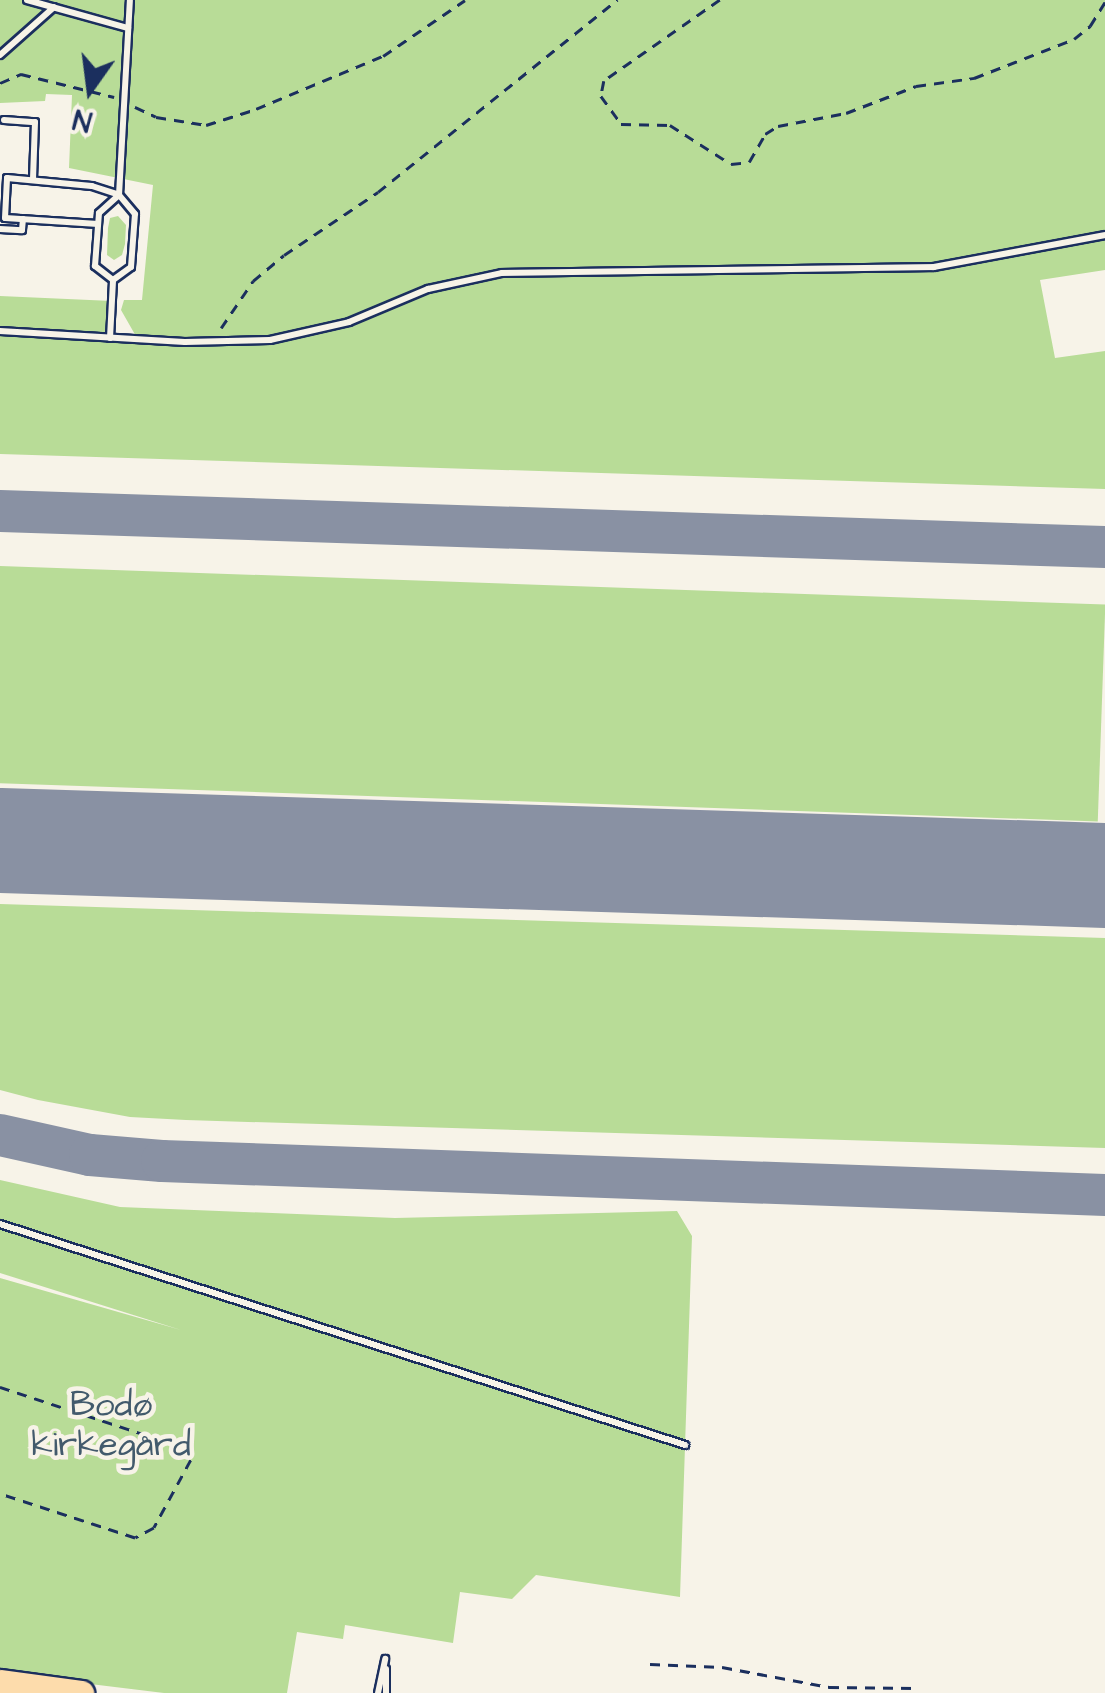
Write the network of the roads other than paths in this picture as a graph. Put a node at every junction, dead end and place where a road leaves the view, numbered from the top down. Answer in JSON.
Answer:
{"nodes":[{"id":1,"x":28,"y":0,"type":"edge"},
{"id":2,"x":130,"y":0,"type":"edge"},
{"id":3,"x":54,"y":8,"type":"junction"},
{"id":4,"x":128,"y":28,"type":"junction"},
{"id":5,"x":0,"y":56,"type":"edge"},
{"id":6,"x":4,"y":120,"type":"dead end"},
{"id":7,"x":33,"y":180,"type":"junction"},
{"id":8,"x":119,"y":195,"type":"junction"},
{"id":9,"x":22,"y":219,"type":"junction"},
{"id":10,"x":98,"y":224,"type":"junction"},
{"id":11,"x":0,"y":230,"type":"edge"},
{"id":12,"x":1105,"y":235,"type":"edge"},
{"id":13,"x":114,"y":280,"type":"junction"},
{"id":14,"x":0,"y":331,"type":"edge"},
{"id":15,"x":110,"y":338,"type":"junction"},
{"id":16,"x":0,"y":1224,"type":"edge"},
{"id":17,"x":685,"y":1445,"type":"dead end"},
{"id":18,"x":0,"y":1682,"type":"edge"},
{"id":19,"x":82,"y":1693,"type":"edge"},
{"id":20,"x":378,"y":1693,"type":"edge"},
{"id":21,"x":386,"y":1693,"type":"edge"}],
"edges":[{"from":1,"to":3,"type":"lane"},
{"from":2,"to":4,"type":"lane"},
{"from":3,"to":4,"type":"lane"},
{"from":3,"to":5,"type":"lane"},
{"from":4,"to":8,"type":"lane"},
{"from":6,"to":7,"type":"lane"},
{"from":7,"to":8,"type":"lane"},
{"from":7,"to":9,"type":"lane"},
{"from":8,"to":10,"type":"lane"},
{"from":8,"to":13,"type":"lane"},
{"from":9,"to":10,"type":"lane"},
{"from":9,"to":11,"type":"lane"},
{"from":10,"to":13,"type":"lane"},
{"from":12,"to":15,"type":"lane"},
{"from":13,"to":15,"type":"lane"},
{"from":14,"to":15,"type":"lane"},
{"from":16,"to":17,"type":"lane"},
{"from":18,"to":19,"type":"highway"},
{"from":20,"to":21,"type":"lane"}]}
